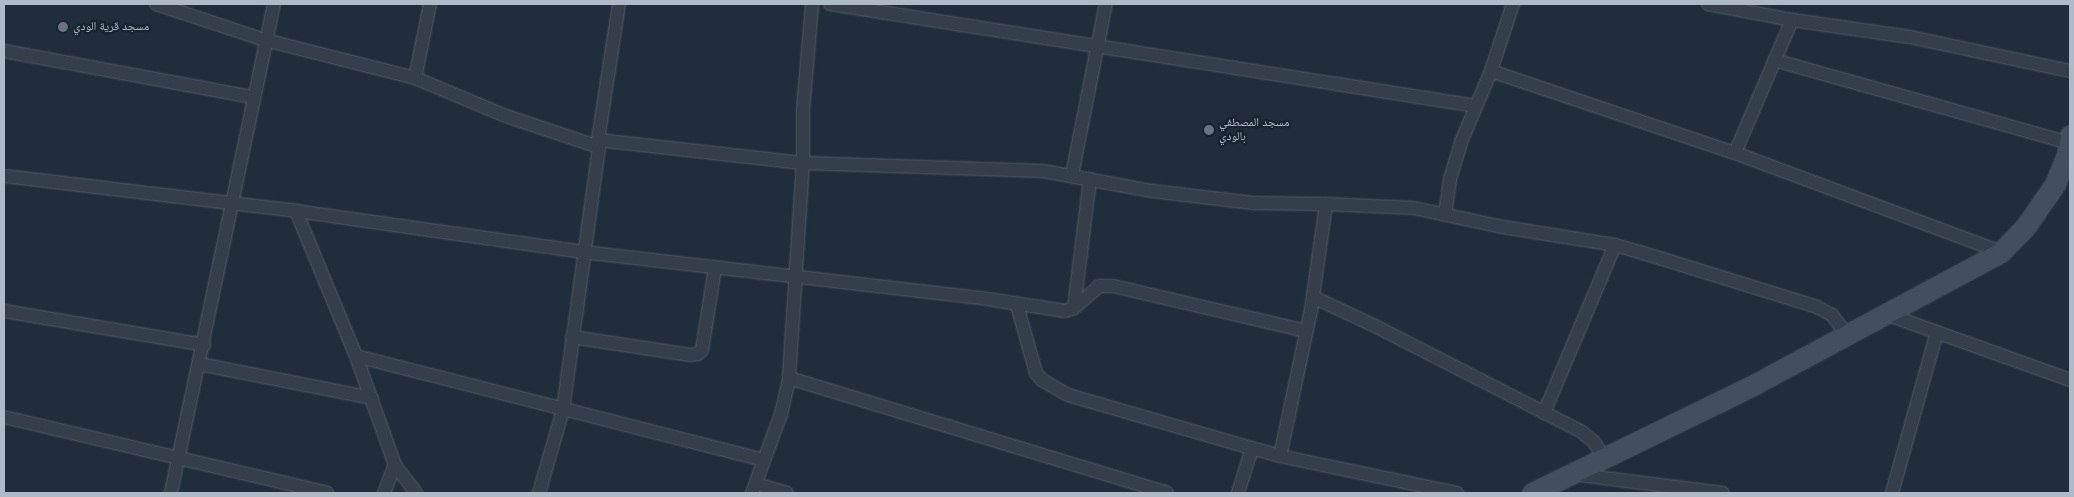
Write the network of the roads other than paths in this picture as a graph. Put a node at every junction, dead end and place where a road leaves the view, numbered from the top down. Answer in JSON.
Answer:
{"nodes":[{"id":1,"x":156,"y":4,"type":"edge"},
{"id":2,"x":274,"y":4,"type":"edge"},
{"id":3,"x":430,"y":4,"type":"edge"},
{"id":4,"x":619,"y":4,"type":"edge"},
{"id":5,"x":812,"y":4,"type":"edge"},
{"id":6,"x":830,"y":4,"type":"edge"},
{"id":7,"x":1106,"y":4,"type":"edge"},
{"id":8,"x":1513,"y":4,"type":"edge"},
{"id":9,"x":1708,"y":4,"type":"edge"},
{"id":10,"x":1792,"y":20,"type":"junction"},
{"id":11,"x":265,"y":40,"type":"junction"},
{"id":12,"x":1098,"y":46,"type":"junction"},
{"id":13,"x":4,"y":51,"type":"edge"},
{"id":14,"x":1774,"y":60,"type":"junction"},
{"id":15,"x":1491,"y":71,"type":"junction"},
{"id":16,"x":2070,"y":71,"type":"edge"},
{"id":17,"x":415,"y":78,"type":"junction"},
{"id":18,"x":253,"y":97,"type":"junction"},
{"id":19,"x":1476,"y":106,"type":"junction"},
{"id":20,"x":2070,"y":139,"type":"edge"},
{"id":21,"x":598,"y":144,"type":"junction"},
{"id":22,"x":1735,"y":154,"type":"junction"},
{"id":23,"x":803,"y":163,"type":"junction"},
{"id":24,"x":1072,"y":175,"type":"junction"},
{"id":25,"x":4,"y":176,"type":"edge"},
{"id":26,"x":1090,"y":179,"type":"junction"},
{"id":27,"x":231,"y":204,"type":"junction"},
{"id":28,"x":1326,"y":204,"type":"junction"},
{"id":29,"x":296,"y":211,"type":"junction"},
{"id":30,"x":1445,"y":215,"type":"junction"},
{"id":31,"x":1615,"y":245,"type":"junction"},
{"id":32,"x":583,"y":252,"type":"junction"},
{"id":33,"x":2001,"y":252,"type":"junction"},
{"id":34,"x":715,"y":268,"type":"junction"},
{"id":35,"x":797,"y":279,"type":"junction"},
{"id":36,"x":1313,"y":297,"type":"junction"},
{"id":37,"x":1017,"y":305,"type":"junction"},
{"id":38,"x":1074,"y":308,"type":"junction"},
{"id":39,"x":4,"y":311,"type":"edge"},
{"id":40,"x":1886,"y":314,"type":"junction"},
{"id":41,"x":1306,"y":331,"type":"junction"},
{"id":42,"x":1937,"y":332,"type":"junction"},
{"id":43,"x":1847,"y":335,"type":"junction"},
{"id":44,"x":572,"y":337,"type":"junction"},
{"id":45,"x":204,"y":344,"type":"junction"},
{"id":46,"x":356,"y":356,"type":"junction"},
{"id":47,"x":199,"y":364,"type":"junction"},
{"id":48,"x":789,"y":378,"type":"junction"},
{"id":49,"x":2070,"y":380,"type":"edge"},
{"id":50,"x":372,"y":398,"type":"junction"},
{"id":51,"x":563,"y":410,"type":"junction"},
{"id":52,"x":1544,"y":413,"type":"junction"},
{"id":53,"x":4,"y":417,"type":"edge"},
{"id":54,"x":1252,"y":448,"type":"junction"},
{"id":55,"x":1280,"y":456,"type":"junction"},
{"id":56,"x":1604,"y":458,"type":"junction"},
{"id":57,"x":178,"y":459,"type":"junction"},
{"id":58,"x":764,"y":460,"type":"junction"},
{"id":59,"x":395,"y":465,"type":"junction"},
{"id":60,"x":1571,"y":474,"type":"junction"},
{"id":61,"x":754,"y":488,"type":"edge"},
{"id":62,"x":171,"y":493,"type":"edge"},
{"id":63,"x":327,"y":493,"type":"edge"},
{"id":64,"x":384,"y":493,"type":"edge"},
{"id":65,"x":416,"y":493,"type":"edge"},
{"id":66,"x":539,"y":493,"type":"edge"},
{"id":67,"x":787,"y":493,"type":"edge"},
{"id":68,"x":1168,"y":493,"type":"edge"},
{"id":69,"x":1238,"y":493,"type":"edge"},
{"id":70,"x":1457,"y":493,"type":"edge"},
{"id":71,"x":1532,"y":493,"type":"edge"},
{"id":72,"x":1724,"y":493,"type":"edge"},
{"id":73,"x":1892,"y":493,"type":"edge"}],
"edges":[{"from":1,"to":11,"type":"street"},
{"from":2,"to":11,"type":"street"},
{"from":3,"to":17,"type":"street"},
{"from":4,"to":21,"type":"street"},
{"from":5,"to":23,"type":"street"},
{"from":6,"to":12,"type":"street"},
{"from":7,"to":12,"type":"street"},
{"from":8,"to":15,"type":"street"},
{"from":9,"to":10,"type":"street"},
{"from":10,"to":14,"type":"street"},
{"from":10,"to":16,"type":"street"},
{"from":11,"to":17,"type":"street"},
{"from":11,"to":18,"type":"street"},
{"from":12,"to":19,"type":"street"},
{"from":12,"to":24,"type":"street"},
{"from":13,"to":18,"type":"street"},
{"from":14,"to":20,"type":"street"},
{"from":14,"to":22,"type":"street"},
{"from":15,"to":19,"type":"street"},
{"from":15,"to":22,"type":"street"},
{"from":17,"to":21,"type":"street"},
{"from":18,"to":27,"type":"street"},
{"from":19,"to":30,"type":"street"},
{"from":20,"to":33,"type":"street"},
{"from":21,"to":23,"type":"street"},
{"from":21,"to":32,"type":"street"},
{"from":22,"to":33,"type":"street"},
{"from":23,"to":24,"type":"street"},
{"from":23,"to":35,"type":"street"},
{"from":24,"to":26,"type":"street"},
{"from":25,"to":27,"type":"street"},
{"from":26,"to":28,"type":"street"},
{"from":26,"to":38,"type":"street"},
{"from":27,"to":29,"type":"street"},
{"from":27,"to":45,"type":"street"},
{"from":28,"to":30,"type":"street"},
{"from":28,"to":36,"type":"street"},
{"from":29,"to":32,"type":"street"},
{"from":29,"to":46,"type":"street"},
{"from":30,"to":31,"type":"street"},
{"from":31,"to":43,"type":"street"},
{"from":31,"to":52,"type":"street"},
{"from":32,"to":34,"type":"street"},
{"from":32,"to":44,"type":"street"},
{"from":33,"to":40,"type":"street"},
{"from":34,"to":35,"type":"street"},
{"from":34,"to":44,"type":"street"},
{"from":35,"to":37,"type":"street"},
{"from":35,"to":48,"type":"street"},
{"from":36,"to":41,"type":"street"},
{"from":36,"to":52,"type":"street"},
{"from":37,"to":38,"type":"street"},
{"from":37,"to":54,"type":"street"},
{"from":38,"to":41,"type":"street"},
{"from":39,"to":45,"type":"street"},
{"from":40,"to":42,"type":"street"},
{"from":40,"to":43,"type":"street"},
{"from":41,"to":55,"type":"street"},
{"from":42,"to":49,"type":"street"},
{"from":42,"to":73,"type":"street"},
{"from":43,"to":56,"type":"street"},
{"from":44,"to":51,"type":"street"},
{"from":45,"to":47,"type":"street"},
{"from":46,"to":50,"type":"street"},
{"from":46,"to":51,"type":"street"},
{"from":47,"to":50,"type":"street"},
{"from":47,"to":57,"type":"street"},
{"from":48,"to":58,"type":"street"},
{"from":48,"to":68,"type":"street"},
{"from":50,"to":59,"type":"street"},
{"from":51,"to":58,"type":"street"},
{"from":51,"to":66,"type":"street"},
{"from":52,"to":56,"type":"street"},
{"from":53,"to":57,"type":"street"},
{"from":54,"to":55,"type":"street"},
{"from":54,"to":69,"type":"street"},
{"from":55,"to":70,"type":"street"},
{"from":56,"to":60,"type":"street"},
{"from":57,"to":62,"type":"street"},
{"from":57,"to":63,"type":"street"},
{"from":58,"to":61,"type":"street"},
{"from":59,"to":64,"type":"street"},
{"from":59,"to":65,"type":"street"},
{"from":60,"to":71,"type":"street"},
{"from":60,"to":72,"type":"street"},
{"from":61,"to":67,"type":"street"}]}
